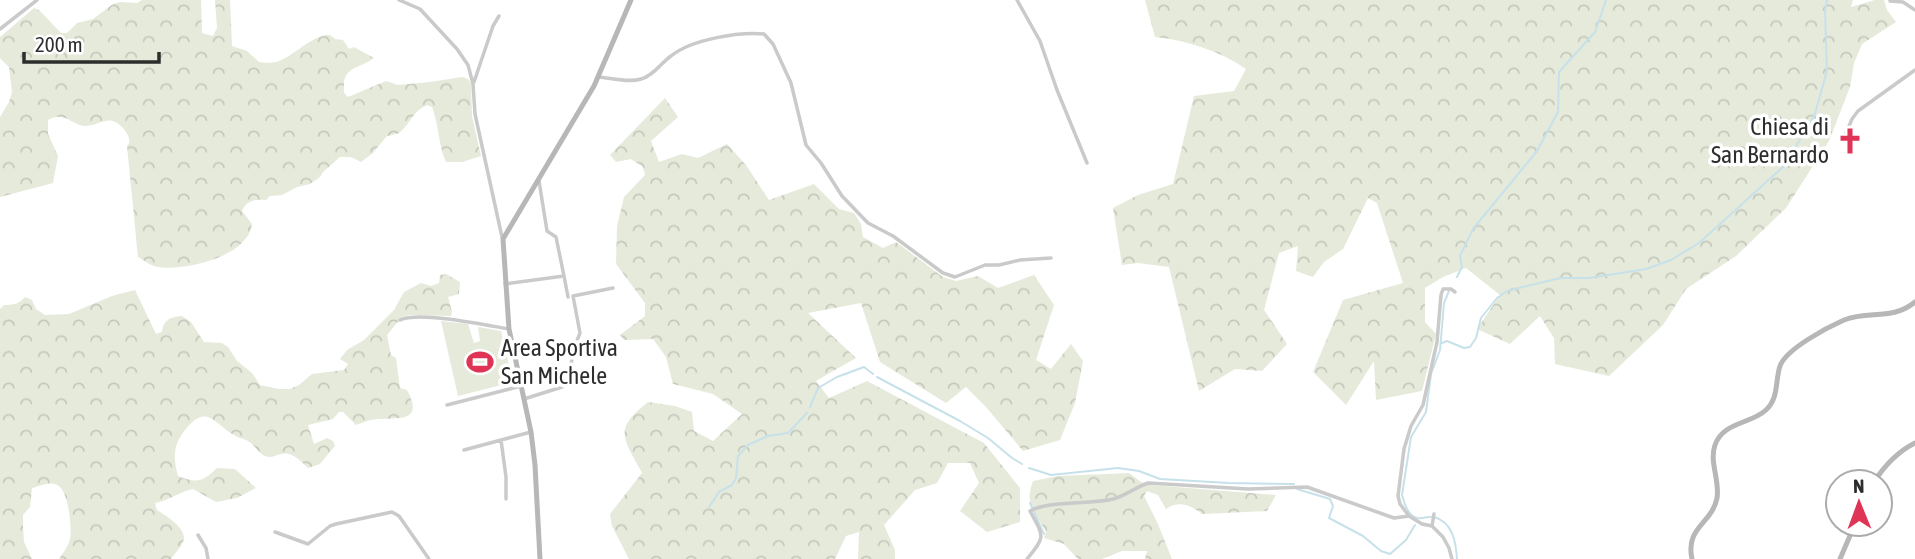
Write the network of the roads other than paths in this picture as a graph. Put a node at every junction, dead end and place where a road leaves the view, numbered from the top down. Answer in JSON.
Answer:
{"nodes":[{"id":1,"x":37,"y":0,"type":"edge"},
{"id":2,"x":399,"y":0,"type":"edge"},
{"id":3,"x":631,"y":0,"type":"edge"},
{"id":4,"x":1017,"y":0,"type":"edge"},
{"id":5,"x":1890,"y":1,"type":"edge"},
{"id":6,"x":1915,"y":10,"type":"edge"},
{"id":7,"x":499,"y":16,"type":"dead end"},
{"id":8,"x":0,"y":29,"type":"edge"},
{"id":9,"x":1915,"y":70,"type":"edge"},
{"id":10,"x":598,"y":77,"type":"junction"},
{"id":11,"x":473,"y":83,"type":"junction"},
{"id":12,"x":1844,"y":138,"type":"dead end"},
{"id":13,"x":1087,"y":163,"type":"dead end"},
{"id":14,"x":538,"y":179,"type":"junction"},
{"id":15,"x":503,"y":239,"type":"junction"},
{"id":16,"x":1051,"y":258,"type":"dead end"},
{"id":17,"x":564,"y":276,"type":"junction"},
{"id":18,"x":505,"y":284,"type":"junction"},
{"id":19,"x":613,"y":288,"type":"dead end"},
{"id":20,"x":1455,"y":292,"type":"dead end"},
{"id":21,"x":568,"y":297,"type":"dead end"},
{"id":22,"x":1915,"y":302,"type":"edge"},
{"id":23,"x":400,"y":320,"type":"dead end"},
{"id":24,"x":509,"y":329,"type":"junction"},
{"id":25,"x":521,"y":386,"type":"junction"},
{"id":26,"x":524,"y":399,"type":"junction"},
{"id":27,"x":447,"y":405,"type":"dead end"},
{"id":28,"x":531,"y":432,"type":"junction"},
{"id":29,"x":501,"y":440,"type":"junction"},
{"id":30,"x":1915,"y":443,"type":"edge"},
{"id":31,"x":464,"y":450,"type":"dead end"},
{"id":32,"x":1884,"y":468,"type":"edge"},
{"id":33,"x":506,"y":499,"type":"dead end"},
{"id":34,"x":1434,"y":514,"type":"dead end"},
{"id":35,"x":1409,"y":516,"type":"junction"},
{"id":36,"x":1432,"y":526,"type":"junction"},
{"id":37,"x":275,"y":531,"type":"dead end"},
{"id":38,"x":198,"y":535,"type":"dead end"},
{"id":39,"x":1849,"y":538,"type":"edge"},
{"id":40,"x":208,"y":559,"type":"edge"},
{"id":41,"x":429,"y":559,"type":"edge"},
{"id":42,"x":540,"y":559,"type":"edge"},
{"id":43,"x":1027,"y":559,"type":"edge"},
{"id":44,"x":1452,"y":559,"type":"edge"},
{"id":45,"x":1692,"y":559,"type":"edge"},
{"id":46,"x":1840,"y":559,"type":"edge"}],
"edges":[{"from":1,"to":8,"type":"street"},
{"from":2,"to":11,"type":"street"},
{"from":3,"to":10,"type":"street"},
{"from":4,"to":13,"type":"street"},
{"from":5,"to":6,"type":"street"},
{"from":7,"to":11,"type":"street"},
{"from":9,"to":12,"type":"street"},
{"from":10,"to":14,"type":"street"},
{"from":10,"to":16,"type":"street"},
{"from":11,"to":15,"type":"street"},
{"from":14,"to":15,"type":"street"},
{"from":14,"to":17,"type":"street"},
{"from":15,"to":18,"type":"street"},
{"from":17,"to":18,"type":"street"},
{"from":17,"to":21,"type":"street"},
{"from":18,"to":24,"type":"street"},
{"from":19,"to":26,"type":"street"},
{"from":20,"to":35,"type":"street"},
{"from":22,"to":45,"type":"street"},
{"from":23,"to":24,"type":"street"},
{"from":24,"to":25,"type":"street"},
{"from":25,"to":26,"type":"street"},
{"from":25,"to":27,"type":"street"},
{"from":26,"to":28,"type":"street"},
{"from":28,"to":29,"type":"street"},
{"from":28,"to":42,"type":"street"},
{"from":29,"to":31,"type":"street"},
{"from":29,"to":33,"type":"street"},
{"from":30,"to":32,"type":"street"},
{"from":34,"to":36,"type":"street"},
{"from":35,"to":36,"type":"street"},
{"from":35,"to":43,"type":"street"},
{"from":36,"to":44,"type":"street"},
{"from":37,"to":41,"type":"street"},
{"from":38,"to":40,"type":"street"},
{"from":39,"to":46,"type":"street"}]}
